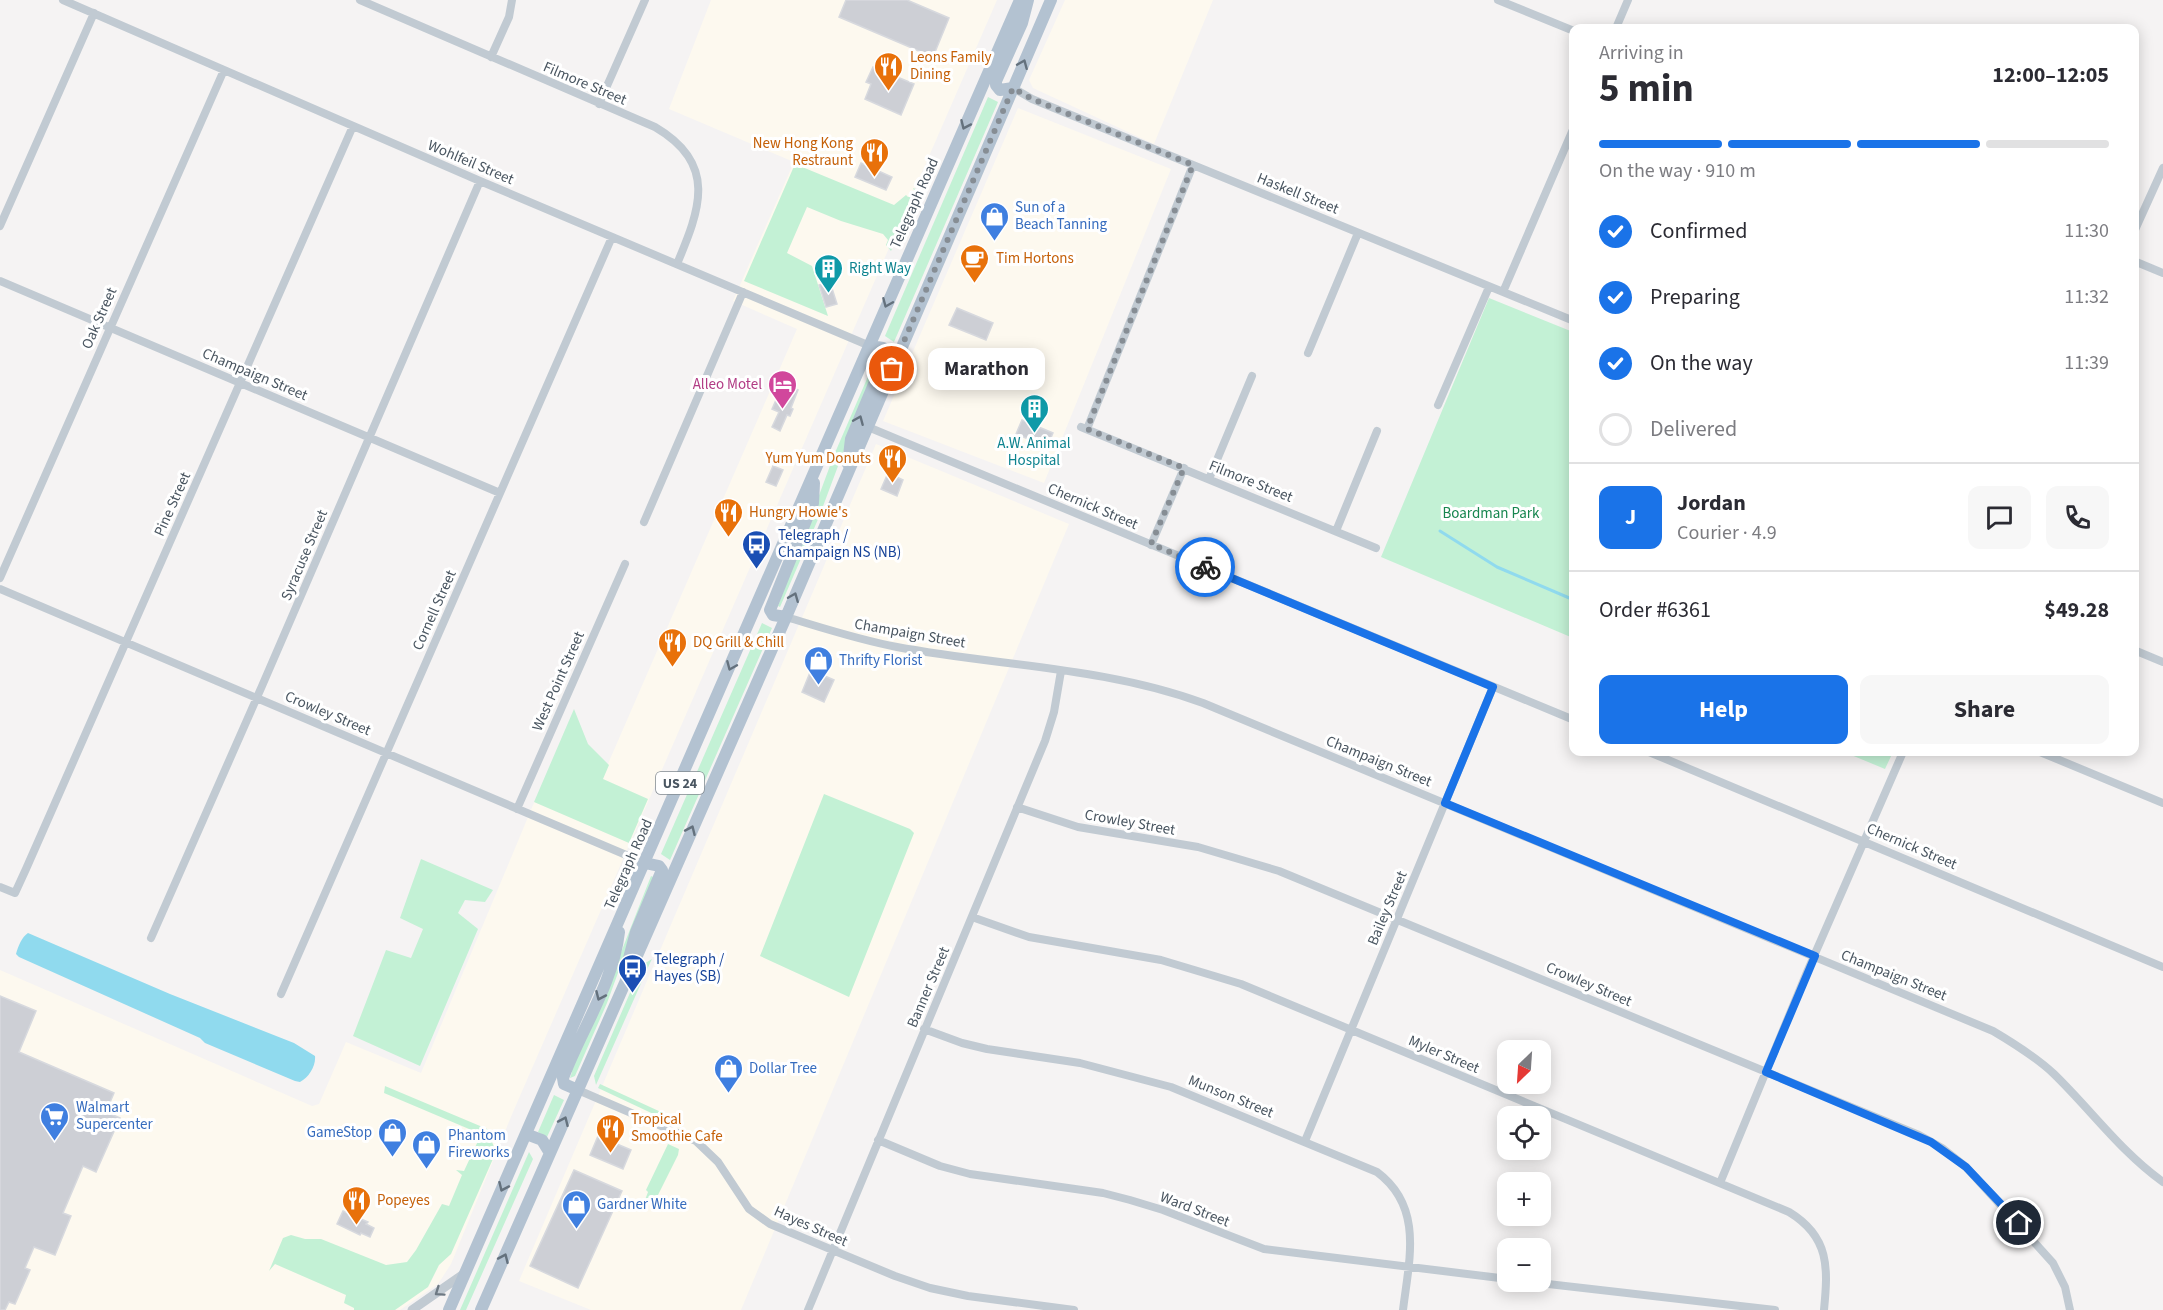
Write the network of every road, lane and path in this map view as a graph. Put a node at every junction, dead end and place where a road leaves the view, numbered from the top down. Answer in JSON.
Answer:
{"nodes":[{"id":1,"x":63,"y":0,"type":"edge"},
{"id":2,"x":360,"y":0,"type":"edge"},
{"id":3,"x":512,"y":0,"type":"edge"},
{"id":4,"x":645,"y":0,"type":"edge"},
{"id":5,"x":1020,"y":0,"type":"edge"},
{"id":6,"x":1028,"y":0,"type":"edge"},
{"id":7,"x":1498,"y":0,"type":"edge"},
{"id":8,"x":1628,"y":0,"type":"edge"},
{"id":9,"x":1050,"y":1,"type":"edge"},
{"id":10,"x":94,"y":13,"type":"junction"},
{"id":11,"x":1618,"y":24,"type":"edge"},
{"id":12,"x":1569,"y":29,"type":"edge"},
{"id":13,"x":491,"y":57,"type":"junction"},
{"id":14,"x":224,"y":70,"type":"junction"},
{"id":15,"x":1013,"y":88,"type":"junction"},
{"id":16,"x":599,"y":104,"type":"junction"},
{"id":17,"x":353,"y":126,"type":"junction"},
{"id":18,"x":1569,"y":139,"type":"edge"},
{"id":19,"x":1193,"y":165,"type":"junction"},
{"id":20,"x":2163,"y":168,"type":"edge"},
{"id":21,"x":480,"y":181,"type":"junction"},
{"id":22,"x":2139,"y":221,"type":"edge"},
{"id":23,"x":0,"y":226,"type":"edge"},
{"id":24,"x":1358,"y":233,"type":"junction"},
{"id":25,"x":612,"y":237,"type":"junction"},
{"id":26,"x":2139,"y":263,"type":"edge"},
{"id":27,"x":677,"y":264,"type":"junction"},
{"id":28,"x":2163,"y":273,"type":"edge"},
{"id":29,"x":0,"y":281,"type":"edge"},
{"id":30,"x":1489,"y":287,"type":"junction"},
{"id":31,"x":743,"y":292,"type":"junction"},
{"id":32,"x":1503,"y":292,"type":"junction"},
{"id":33,"x":1569,"y":319,"type":"edge"},
{"id":34,"x":110,"y":327,"type":"junction"},
{"id":35,"x":870,"y":346,"type":"junction"},
{"id":36,"x":1308,"y":352,"type":"dead end"},
{"id":37,"x":1252,"y":376,"type":"dead end"},
{"id":38,"x":241,"y":383,"type":"junction"},
{"id":39,"x":1438,"y":405,"type":"dead end"},
{"id":40,"x":868,"y":427,"type":"junction"},
{"id":41,"x":1377,"y":430,"type":"dead end"},
{"id":42,"x":369,"y":438,"type":"junction"},
{"id":43,"x":1184,"y":468,"type":"junction"},
{"id":44,"x":815,"y":473,"type":"junction"},
{"id":45,"x":846,"y":477,"type":"junction"},
{"id":46,"x":1209,"y":479,"type":"junction"},
{"id":47,"x":500,"y":494,"type":"junction"},
{"id":48,"x":644,"y":522,"type":"dead end"},
{"id":49,"x":1336,"y":531,"type":"junction"},
{"id":50,"x":1151,"y":544,"type":"junction"},
{"id":51,"x":1376,"y":548,"type":"dead end"},
{"id":52,"x":625,"y":564,"type":"dead end"},
{"id":53,"x":0,"y":578,"type":"edge"},
{"id":54,"x":0,"y":589,"type":"edge"},
{"id":55,"x":786,"y":617,"type":"junction"},
{"id":56,"x":126,"y":642,"type":"junction"},
{"id":57,"x":2139,"y":652,"type":"edge"},
{"id":58,"x":2163,"y":662,"type":"edge"},
{"id":59,"x":1061,"y":671,"type":"junction"},
{"id":60,"x":1493,"y":687,"type":"junction"},
{"id":61,"x":257,"y":698,"type":"junction"},
{"id":62,"x":1569,"y":718,"type":"edge"},
{"id":63,"x":387,"y":753,"type":"junction"},
{"id":64,"x":1659,"y":756,"type":"edge"},
{"id":65,"x":1901,"y":756,"type":"edge"},
{"id":66,"x":2050,"y":756,"type":"edge"},
{"id":67,"x":1445,"y":803,"type":"junction"},
{"id":68,"x":2163,"y":803,"type":"edge"},
{"id":69,"x":1017,"y":807,"type":"junction"},
{"id":70,"x":517,"y":809,"type":"junction"},
{"id":71,"x":1863,"y":840,"type":"junction"},
{"id":72,"x":645,"y":864,"type":"junction"},
{"id":73,"x":0,"y":887,"type":"edge"},
{"id":74,"x":972,"y":917,"type":"junction"},
{"id":75,"x":1397,"y":919,"type":"junction"},
{"id":76,"x":620,"y":920,"type":"junction"},
{"id":77,"x":151,"y":938,"type":"dead end"},
{"id":78,"x":1815,"y":956,"type":"junction"},
{"id":79,"x":2163,"y":967,"type":"edge"},
{"id":80,"x":627,"y":978,"type":"junction"},
{"id":81,"x":281,"y":994,"type":"dead end"},
{"id":82,"x":924,"y":1029,"type":"junction"},
{"id":83,"x":1351,"y":1030,"type":"junction"},
{"id":84,"x":1766,"y":1072,"type":"junction"},
{"id":85,"x":578,"y":1090,"type":"junction"},
{"id":86,"x":526,"y":1134,"type":"junction"},
{"id":87,"x":878,"y":1140,"type":"junction"},
{"id":88,"x":1305,"y":1141,"type":"junction"},
{"id":89,"x":550,"y":1153,"type":"junction"},
{"id":90,"x":2163,"y":1182,"type":"edge"},
{"id":91,"x":1720,"y":1183,"type":"junction"},
{"id":92,"x":833,"y":1251,"type":"junction"},
{"id":93,"x":1408,"y":1268,"type":"junction"},
{"id":94,"x":465,"y":1273,"type":"junction"},
{"id":95,"x":1497,"y":1278,"type":"edge"},
{"id":96,"x":1551,"y":1284,"type":"edge"},
{"id":97,"x":412,"y":1310,"type":"edge"},
{"id":98,"x":449,"y":1310,"type":"edge"},
{"id":99,"x":481,"y":1310,"type":"edge"},
{"id":100,"x":808,"y":1310,"type":"edge"},
{"id":101,"x":1074,"y":1310,"type":"edge"},
{"id":102,"x":1403,"y":1310,"type":"edge"},
{"id":103,"x":1775,"y":1310,"type":"edge"},
{"id":104,"x":1824,"y":1310,"type":"edge"},
{"id":105,"x":2070,"y":1310,"type":"edge"}],
"edges":[{"from":1,"to":10,"type":"street","name":"Wohlfeil Street"},
{"from":2,"to":13,"type":"street","name":"Filmore Street"},
{"from":3,"to":13,"type":"street"},
{"from":4,"to":16,"type":"street"},
{"from":5,"to":35,"type":"main road","name":"Telegraph Road","number":"US 24","one_way":true},
{"from":6,"to":15,"type":"main road"},
{"from":7,"to":12,"type":"street"},
{"from":8,"to":11,"type":"street"},
{"from":15,"to":9,"type":"main road","number":"US 24","one_way":true},
{"from":10,"to":14,"type":"street","name":"Wohlfeil Street"},
{"from":10,"to":23,"type":"street"},
{"from":13,"to":16,"type":"street","name":"Filmore Street"},
{"from":14,"to":17,"type":"street","name":"Wohlfeil Street"},
{"from":14,"to":34,"type":"street","name":"Oak Street"},
{"from":15,"to":19,"type":"street","name":"Haskell Street"},
{"from":15,"to":40,"type":"main road","number":"US 24"},
{"from":16,"to":27,"type":"street","name":"Filmore Street"},
{"from":17,"to":21,"type":"street","name":"Wohlfeil Street"},
{"from":17,"to":38,"type":"street","name":"Pine Street"},
{"from":18,"to":32,"type":"street"},
{"from":19,"to":24,"type":"street","name":"Haskell Street"},
{"from":19,"to":43,"type":"street","name":"Filmore Street"},
{"from":20,"to":22,"type":"street"},
{"from":21,"to":25,"type":"street","name":"Wohlfeil Street"},
{"from":21,"to":42,"type":"street","name":"Syracuse Street"},
{"from":24,"to":30,"type":"street","name":"Haskell Street"},
{"from":24,"to":36,"type":"street"},
{"from":25,"to":27,"type":"street","name":"Wohlfeil Street"},
{"from":25,"to":47,"type":"street","name":"Cornell Street"},
{"from":26,"to":28,"type":"street"},
{"from":27,"to":31,"type":"street","name":"Wohlfeil Street"},
{"from":29,"to":34,"type":"street","name":"Champaign Street"},
{"from":30,"to":32,"type":"street","name":"Haskell Street"},
{"from":30,"to":39,"type":"street"},
{"from":31,"to":35,"type":"street","name":"Wohlfeil Street"},
{"from":31,"to":48,"type":"street"},
{"from":32,"to":33,"type":"street","name":"Haskell Street"},
{"from":34,"to":38,"type":"street","name":"Champaign Street"},
{"from":34,"to":53,"type":"street","name":"Oak Street"},
{"from":35,"to":44,"type":"main road","name":"Telegraph Road","number":"US 24"},
{"from":45,"to":35,"type":"main road","one_way":true},
{"from":37,"to":46,"type":"street"},
{"from":38,"to":42,"type":"street","name":"Champaign Street"},
{"from":38,"to":56,"type":"street","name":"Pine Street"},
{"from":40,"to":45,"type":"main road","number":"US 24"},
{"from":40,"to":50,"type":"street","name":"Chernick Street"},
{"from":41,"to":49,"type":"street"},
{"from":42,"to":47,"type":"street","name":"Champaign Street"},
{"from":42,"to":61,"type":"street","name":"Syracuse Street"},
{"from":43,"to":46,"type":"street","name":"Filmore Street"},
{"from":43,"to":50,"type":"street"},
{"from":44,"to":55,"type":"main road"},
{"from":44,"to":72,"type":"main road","name":"Telegraph Road","number":"US 24","one_way":true},
{"from":55,"to":45,"type":"main road","number":"US 24","one_way":true},
{"from":46,"to":49,"type":"street","name":"Filmore Street"},
{"from":47,"to":63,"type":"street","name":"Cornell Street"},
{"from":49,"to":51,"type":"street","name":"Filmore Street"},
{"from":50,"to":60,"type":"street","name":"Chernick Street"},
{"from":52,"to":70,"type":"street","name":"West Point Street"},
{"from":54,"to":56,"type":"street","name":"Crowley Street"},
{"from":55,"to":59,"type":"street","name":"Champaign Street"},
{"from":80,"to":55,"type":"main road","number":"US 24","one_way":true},
{"from":56,"to":61,"type":"street","name":"Crowley Street"},
{"from":56,"to":73,"type":"street","name":"Pine Street"},
{"from":57,"to":58,"type":"street"},
{"from":59,"to":67,"type":"street","name":"Champaign Street"},
{"from":59,"to":69,"type":"street","name":"Banner Street"},
{"from":60,"to":62,"type":"street","name":"Chernick Street"},
{"from":60,"to":67,"type":"street","name":"Bailey Street"},
{"from":61,"to":63,"type":"street","name":"Crowley Street"},
{"from":61,"to":77,"type":"street","name":"Syracuse Street"},
{"from":63,"to":70,"type":"street","name":"Crowley Street"},
{"from":63,"to":81,"type":"street","name":"Cornell Street"},
{"from":64,"to":71,"type":"street","name":"Chernick Street"},
{"from":65,"to":71,"type":"street"},
{"from":66,"to":68,"type":"street"},
{"from":67,"to":75,"type":"street","name":"Bailey Street"},
{"from":67,"to":78,"type":"street","name":"Champaign Street"},
{"from":69,"to":74,"type":"street","name":"Banner Street"},
{"from":69,"to":75,"type":"street","name":"Crowley Street"},
{"from":70,"to":72,"type":"street","name":"Crowley Street"},
{"from":71,"to":78,"type":"street"},
{"from":71,"to":79,"type":"street","name":"Chernick Street"},
{"from":72,"to":76,"type":"main road","name":"Telegraph Road","number":"US 24"},
{"from":72,"to":80,"type":"main road"},
{"from":74,"to":82,"type":"street","name":"Banner Street"},
{"from":74,"to":83,"type":"street","name":"Myler Street"},
{"from":75,"to":83,"type":"street","name":"Bailey Street"},
{"from":75,"to":84,"type":"street","name":"Crowley Street"},
{"from":76,"to":85,"type":"main road","one_way":true},
{"from":76,"to":86,"type":"main road","name":"Telegraph Road","number":"US 24"},
{"from":78,"to":84,"type":"street"},
{"from":78,"to":90,"type":"street","name":"Champaign Street"},
{"from":80,"to":85,"type":"main road","number":"US 24"},
{"from":82,"to":87,"type":"street","name":"Banner Street"},
{"from":82,"to":88,"type":"street","name":"Munson Street"},
{"from":83,"to":88,"type":"street","name":"Bailey Street"},
{"from":83,"to":91,"type":"street","name":"Myler Street"},
{"from":84,"to":91,"type":"street"},
{"from":84,"to":105,"type":"street","name":"Crowley Street"},
{"from":89,"to":85,"type":"main road","number":"US 24","one_way":true},
{"from":85,"to":92,"type":"street","name":"Hayes Street"},
{"from":86,"to":89,"type":"main road"},
{"from":86,"to":94,"type":"main road","name":"Telegraph Road","number":"US 24","one_way":true},
{"from":87,"to":92,"type":"street","name":"Banner Street"},
{"from":87,"to":93,"type":"street","name":"Ward Street"},
{"from":88,"to":93,"type":"street","name":"Munson Street"},
{"from":99,"to":89,"type":"main road","number":"US 24","one_way":true},
{"from":91,"to":104,"type":"street","name":"Myler Street"},
{"from":92,"to":100,"type":"street","name":"Banner Street"},
{"from":92,"to":101,"type":"street","name":"Hayes Street"},
{"from":93,"to":95,"type":"street","name":"Ward Street"},
{"from":93,"to":102,"type":"street","name":"Munson Street"},
{"from":94,"to":97,"type":"street","one_way":true},
{"from":94,"to":98,"type":"main road","name":"Telegraph Road","number":"US 24"},
{"from":96,"to":103,"type":"street"}]}
